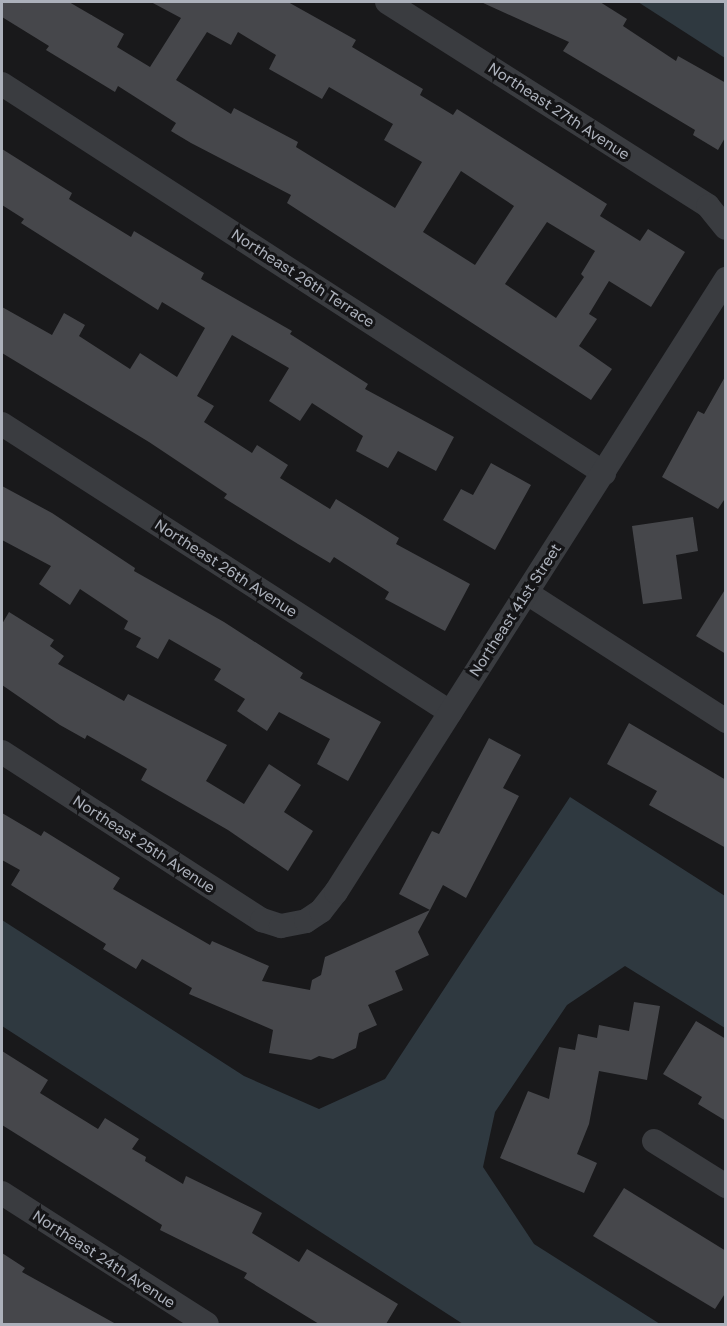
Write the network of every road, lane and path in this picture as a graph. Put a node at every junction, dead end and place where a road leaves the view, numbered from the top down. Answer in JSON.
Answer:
{"nodes":[{"id":1,"x":387,"y":2,"type":"edge"},
{"id":2,"x":2,"y":84,"type":"edge"},
{"id":3,"x":726,"y":228,"type":"edge"},
{"id":4,"x":726,"y":279,"type":"edge"},
{"id":5,"x":2,"y":424,"type":"edge"},
{"id":6,"x":603,"y":473,"type":"junction"},
{"id":7,"x":527,"y":593,"type":"junction"},
{"id":8,"x":450,"y":712,"type":"junction"},
{"id":9,"x":726,"y":721,"type":"edge"},
{"id":10,"x":2,"y":752,"type":"edge"},
{"id":11,"x":291,"y":926,"type":"joint"},
{"id":12,"x":654,"y":1141,"type":"dead end"},
{"id":13,"x":726,"y":1186,"type":"edge"},
{"id":14,"x":2,"y":1193,"type":"edge"},
{"id":15,"x":207,"y":1324,"type":"edge"}],
"edges":[{"from":1,"to":3,"type":"street","name":"Northeast 27th Avenue"},
{"from":2,"to":6,"type":"street","name":"Northeast 26th Terrace"},
{"from":4,"to":6,"type":"street","name":"Northeast 41st Street"},
{"from":5,"to":8,"type":"street","name":"Northeast 26th Avenue"},
{"from":6,"to":7,"type":"street","name":"Northeast 41st Street"},
{"from":7,"to":8,"type":"street","name":"Northeast 41st Street"},
{"from":7,"to":9,"type":"street"},
{"from":8,"to":11,"type":"street","name":"Northeast 41st Street"},
{"from":10,"to":11,"type":"street","name":"Northeast 25th Avenue"},
{"from":12,"to":13,"type":"street"},
{"from":14,"to":15,"type":"street","name":"Northeast 24th Avenue"}]}
